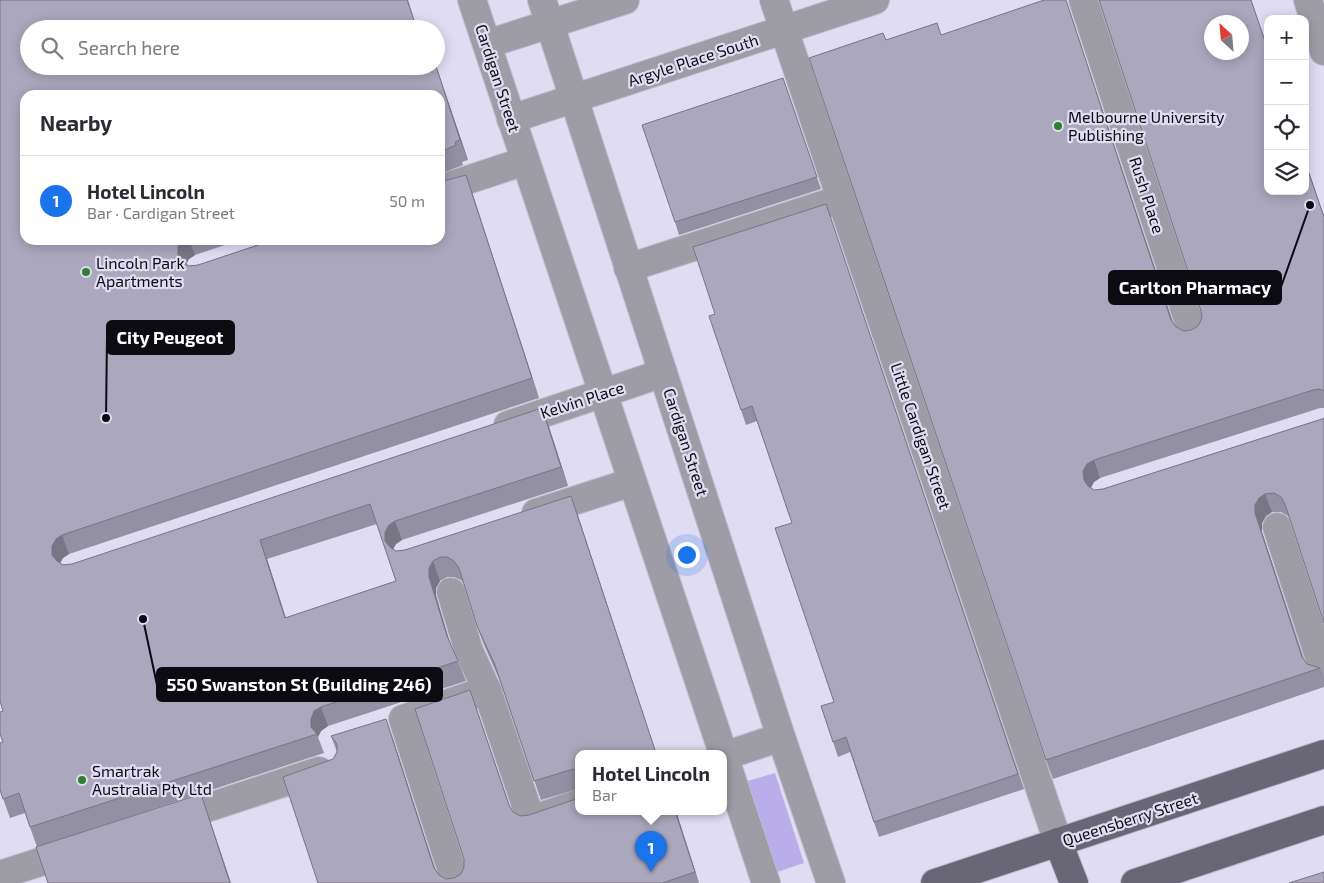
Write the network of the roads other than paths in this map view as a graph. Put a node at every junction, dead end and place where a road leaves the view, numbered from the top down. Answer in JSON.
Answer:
{"nodes":[{"id":1,"x":472,"y":0,"type":"edge"},
{"id":2,"x":625,"y":0,"type":"edge"},
{"id":3,"x":774,"y":0,"type":"edge"},
{"id":4,"x":875,"y":0,"type":"edge"},
{"id":5,"x":1083,"y":0,"type":"edge"},
{"id":6,"x":1308,"y":0,"type":"edge"},
{"id":7,"x":545,"y":12,"type":"edge"},
{"id":8,"x":784,"y":30,"type":"junction"},
{"id":9,"x":486,"y":44,"type":"junction"},
{"id":10,"x":1324,"y":51,"type":"edge"},
{"id":11,"x":573,"y":99,"type":"junction"},
{"id":12,"x":511,"y":119,"type":"junction"},
{"id":13,"x":526,"y":161,"type":"junction"},
{"id":14,"x":445,"y":187,"type":"edge"},
{"id":15,"x":841,"y":199,"type":"junction"},
{"id":16,"x":628,"y":268,"type":"junction"},
{"id":17,"x":1193,"y":334,"type":"edge"},
{"id":18,"x":664,"y":373,"type":"junction"},
{"id":19,"x":603,"y":393,"type":"junction"},
{"id":20,"x":487,"y":432,"type":"edge"},
{"id":21,"x":632,"y":482,"type":"junction"},
{"id":22,"x":516,"y":520,"type":"edge"},
{"id":23,"x":1277,"y":527,"type":"dead end"},
{"id":24,"x":451,"y":592,"type":"dead end"},
{"id":25,"x":1324,"y":671,"type":"edge"},
{"id":26,"x":487,"y":690,"type":"junction"},
{"id":27,"x":403,"y":719,"type":"junction"},
{"id":28,"x":377,"y":727,"type":"edge"},
{"id":29,"x":781,"y":737,"type":"junction"},
{"id":30,"x":721,"y":750,"type":"edge"},
{"id":31,"x":727,"y":754,"type":"edge"},
{"id":32,"x":1324,"y":754,"type":"edge"},
{"id":33,"x":727,"y":767,"type":"edge"},
{"id":34,"x":329,"y":768,"type":"edge"},
{"id":35,"x":575,"y":805,"type":"edge"},
{"id":36,"x":1324,"y":820,"type":"edge"},
{"id":37,"x":143,"y":828,"type":"edge"},
{"id":38,"x":1058,"y":842,"type":"junction"},
{"id":39,"x":97,"y":844,"type":"edge"},
{"id":40,"x":0,"y":876,"type":"edge"},
{"id":41,"x":456,"y":883,"type":"edge"},
{"id":42,"x":766,"y":883,"type":"edge"},
{"id":43,"x":831,"y":883,"type":"edge"},
{"id":44,"x":935,"y":883,"type":"edge"},
{"id":45,"x":1074,"y":883,"type":"edge"},
{"id":46,"x":1135,"y":883,"type":"edge"}],
"edges":[{"from":1,"to":9,"type":"street","name":"Cardigan Street"},
{"from":2,"to":7,"type":"street"},
{"from":3,"to":8,"type":"street","name":"Little Cardigan Street"},
{"from":4,"to":8,"type":"street","name":"Argyle Place South"},
{"from":5,"to":17,"type":"street","name":"Rush Place"},
{"from":6,"to":10,"type":"street"},
{"from":7,"to":9,"type":"street"},
{"from":7,"to":11,"type":"street","name":"Cardigan Street"},
{"from":8,"to":11,"type":"street","name":"Argyle Place South"},
{"from":8,"to":15,"type":"street","name":"Little Cardigan Street"},
{"from":9,"to":12,"type":"street","name":"Cardigan Street"},
{"from":11,"to":12,"type":"street","name":"Argyle Place South"},
{"from":11,"to":16,"type":"street","name":"Cardigan Street"},
{"from":12,"to":13,"type":"street","name":"Cardigan Street"},
{"from":13,"to":14,"type":"street"},
{"from":13,"to":19,"type":"street","name":"Cardigan Street"},
{"from":15,"to":16,"type":"street"},
{"from":15,"to":38,"type":"street","name":"Little Cardigan Street"},
{"from":16,"to":18,"type":"street","name":"Cardigan Street"},
{"from":18,"to":19,"type":"street","name":"Kelvin Place"},
{"from":18,"to":29,"type":"street","name":"Cardigan Street"},
{"from":19,"to":20,"type":"street","name":"Kelvin Place"},
{"from":19,"to":21,"type":"street","name":"Cardigan Street"},
{"from":21,"to":22,"type":"street"},
{"from":21,"to":30,"type":"street","name":"Cardigan Street"},
{"from":23,"to":25,"type":"street"},
{"from":24,"to":26,"type":"street"},
{"from":26,"to":27,"type":"street"},
{"from":26,"to":35,"type":"street"},
{"from":27,"to":28,"type":"street"},
{"from":27,"to":41,"type":"street"},
{"from":29,"to":31,"type":"street"},
{"from":29,"to":43,"type":"street","name":"Cardigan Street"},
{"from":32,"to":38,"type":"main road","name":"Queensberry Street"},
{"from":33,"to":42,"type":"street","name":"Cardigan Street"},
{"from":34,"to":37,"type":"street"},
{"from":36,"to":46,"type":"main road"},
{"from":38,"to":44,"type":"main road","name":"Queensberry Street"},
{"from":38,"to":45,"type":"main road"},
{"from":39,"to":40,"type":"street"}]}
